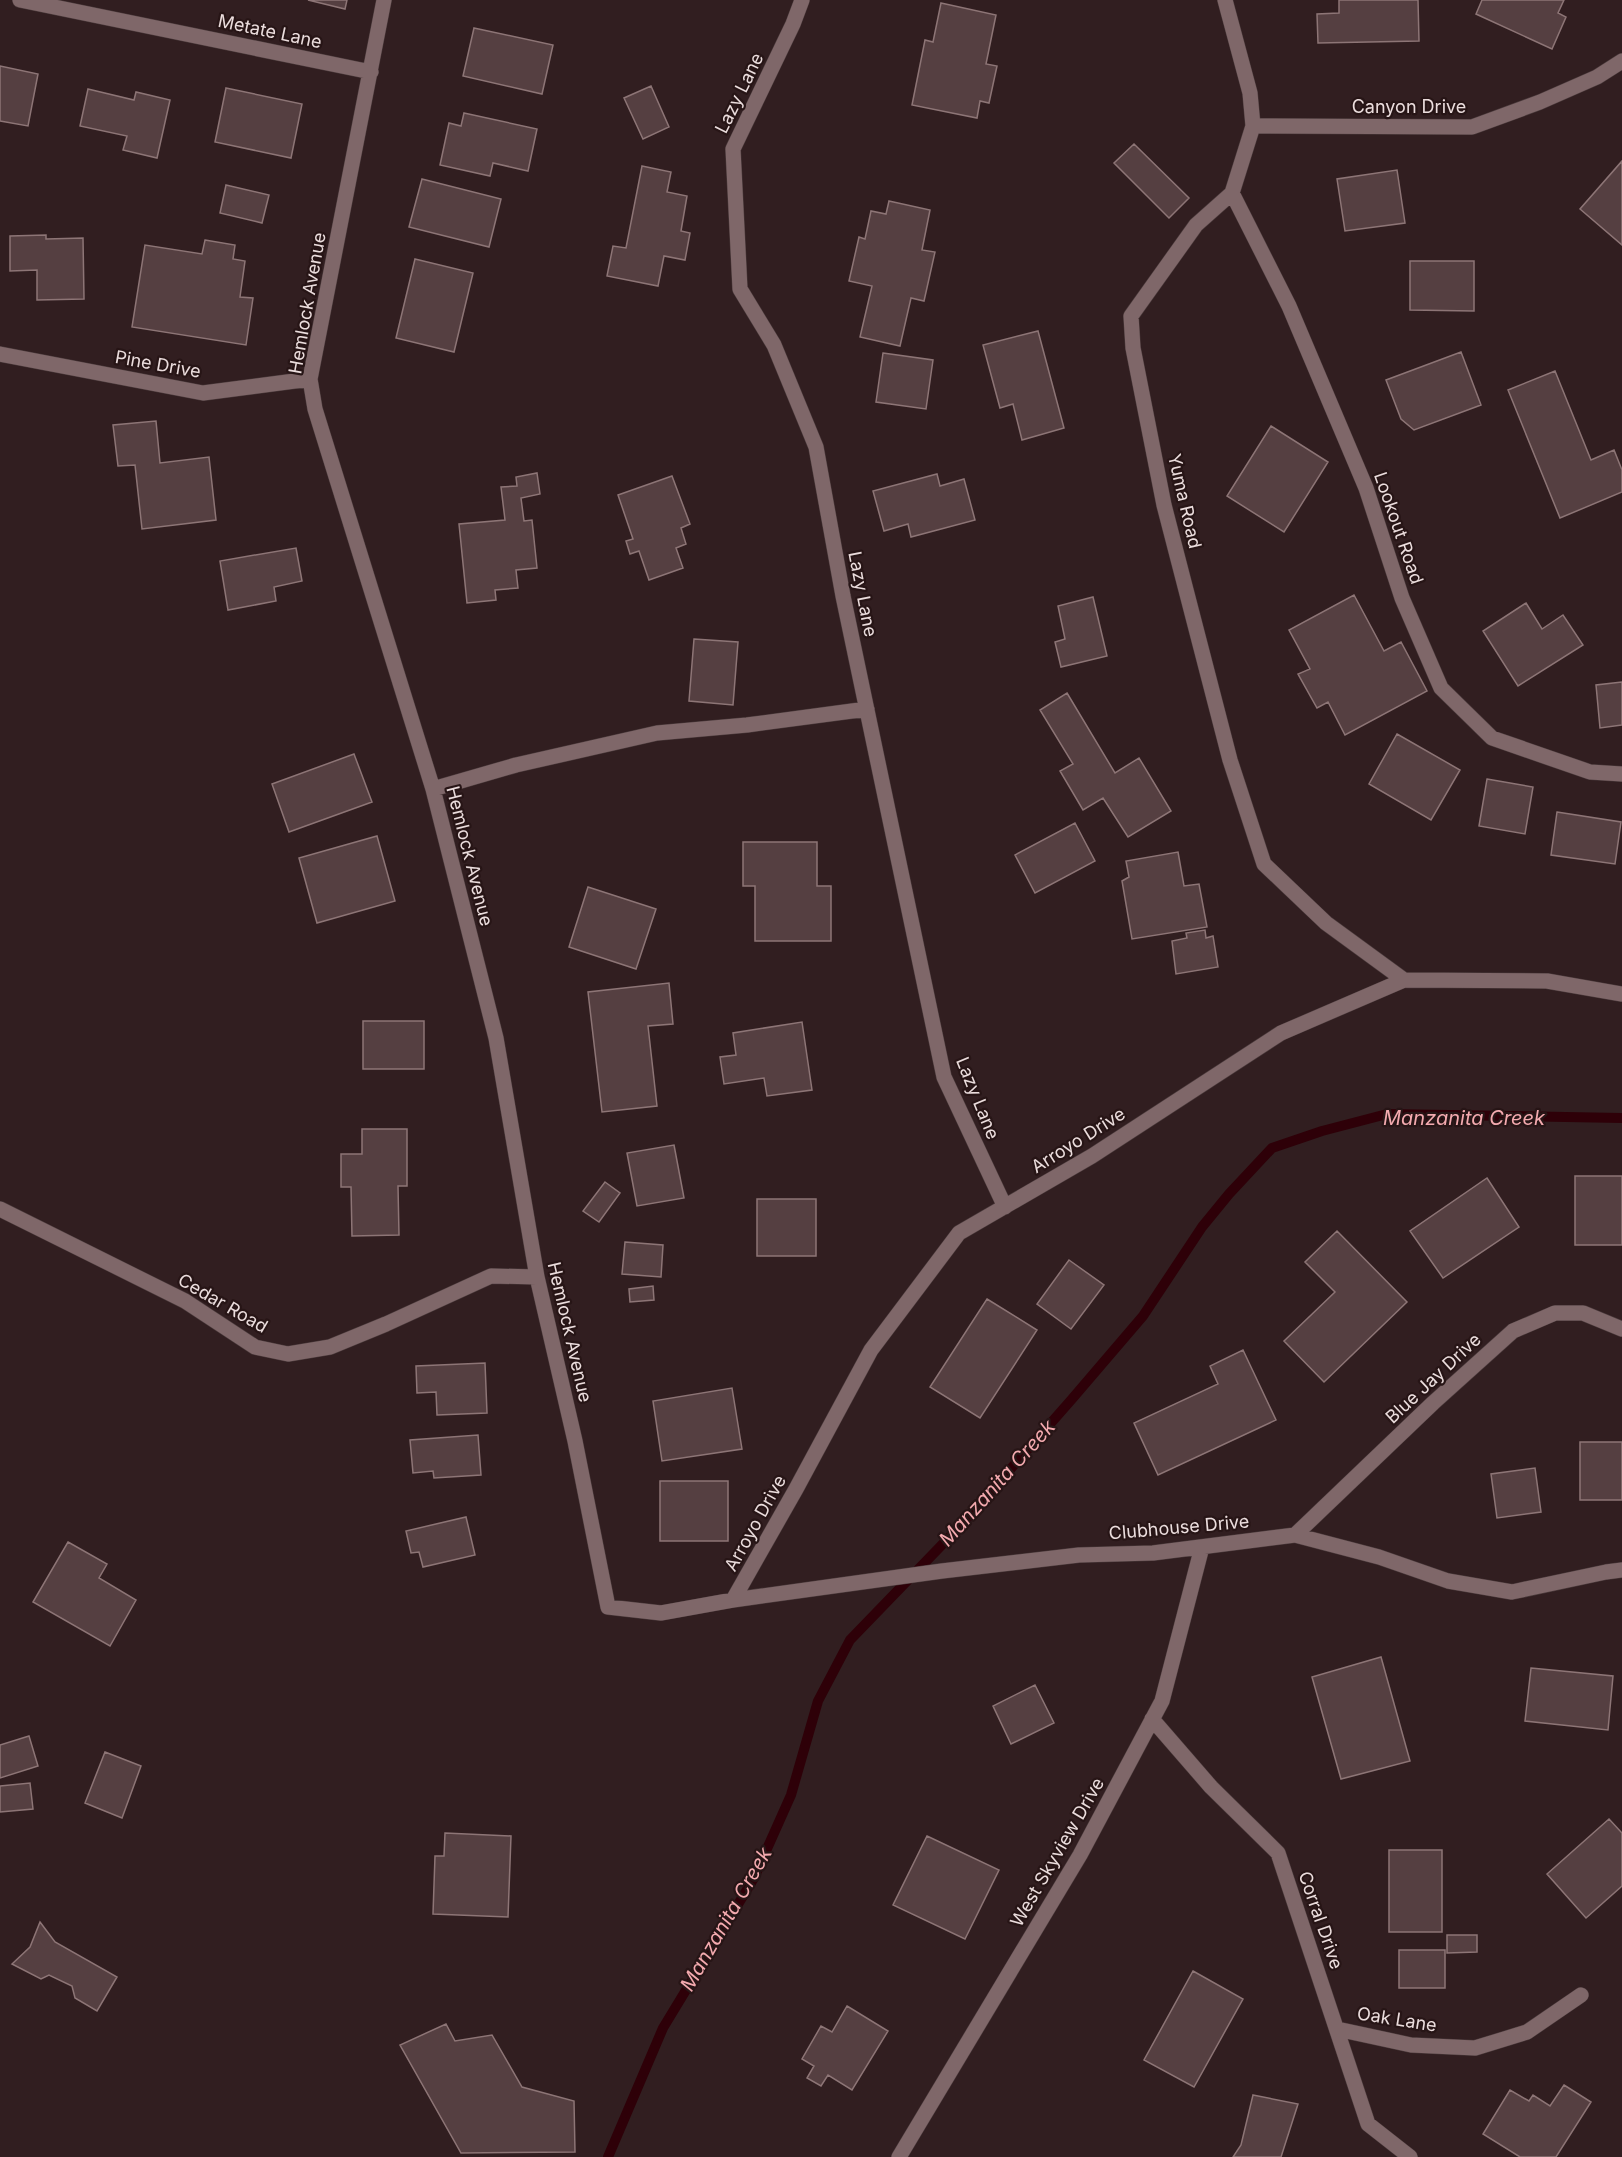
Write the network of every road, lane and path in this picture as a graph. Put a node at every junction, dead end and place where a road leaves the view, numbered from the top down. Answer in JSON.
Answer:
{"nodes":[{"id":1,"x":21,"y":0,"type":"edge"},
{"id":2,"x":384,"y":0,"type":"edge"},
{"id":3,"x":802,"y":0,"type":"edge"},
{"id":4,"x":1225,"y":0,"type":"edge"},
{"id":5,"x":1622,"y":61,"type":"edge"},
{"id":6,"x":371,"y":72,"type":"junction"},
{"id":7,"x":1253,"y":126,"type":"junction"},
{"id":8,"x":1232,"y":193,"type":"junction"},
{"id":9,"x":0,"y":354,"type":"edge"},
{"id":10,"x":310,"y":379,"type":"junction"},
{"id":11,"x":867,"y":709,"type":"junction"},
{"id":12,"x":1622,"y":774,"type":"edge"},
{"id":13,"x":433,"y":789,"type":"junction"},
{"id":14,"x":1404,"y":980,"type":"junction"},
{"id":15,"x":1622,"y":994,"type":"edge"},
{"id":16,"x":1005,"y":1207,"type":"junction"},
{"id":17,"x":0,"y":1209,"type":"edge"},
{"id":18,"x":537,"y":1277,"type":"junction"},
{"id":19,"x":1622,"y":1329,"type":"edge"},
{"id":20,"x":1295,"y":1535,"type":"junction"},
{"id":21,"x":1202,"y":1547,"type":"junction"},
{"id":22,"x":1622,"y":1570,"type":"edge"},
{"id":23,"x":733,"y":1600,"type":"junction"},
{"id":24,"x":1152,"y":1719,"type":"junction"},
{"id":25,"x":1581,"y":1995,"type":"dead end"},
{"id":26,"x":1337,"y":2029,"type":"junction"},
{"id":27,"x":899,"y":2157,"type":"edge"},
{"id":28,"x":1410,"y":2157,"type":"edge"}],
"edges":[{"from":1,"to":6,"type":"street","name":"Metate Lane"},
{"from":2,"to":6,"type":"street","name":"Hemlock Avenue"},
{"from":3,"to":11,"type":"street","name":"Lazy Lane"},
{"from":4,"to":7,"type":"street"},
{"from":5,"to":7,"type":"street","name":"Canyon Drive"},
{"from":6,"to":10,"type":"street","name":"Hemlock Avenue"},
{"from":7,"to":8,"type":"street"},
{"from":8,"to":12,"type":"street","name":"Lookout Road"},
{"from":8,"to":14,"type":"street","name":"Yuma Road"},
{"from":9,"to":10,"type":"street","name":"Pine Drive"},
{"from":10,"to":13,"type":"street","name":"Hemlock Avenue"},
{"from":11,"to":13,"type":"street"},
{"from":11,"to":16,"type":"street","name":"Lazy Lane"},
{"from":13,"to":18,"type":"street","name":"Hemlock Avenue"},
{"from":14,"to":15,"type":"street","name":"Arroyo Drive"},
{"from":14,"to":16,"type":"street","name":"Arroyo Drive"},
{"from":16,"to":23,"type":"street","name":"Arroyo Drive"},
{"from":17,"to":18,"type":"street","name":"Cedar Road"},
{"from":18,"to":23,"type":"street","name":"Hemlock Avenue"},
{"from":19,"to":20,"type":"street","name":"Blue Jay Drive"},
{"from":20,"to":21,"type":"street","name":"Clubhouse Drive"},
{"from":20,"to":22,"type":"street","name":"Clubhouse Drive"},
{"from":21,"to":23,"type":"street","name":"Clubhouse Drive"},
{"from":21,"to":24,"type":"street","name":"West Skyview Drive"},
{"from":24,"to":26,"type":"street","name":"Corral Drive"},
{"from":24,"to":27,"type":"street","name":"West Skyview Drive"},
{"from":25,"to":26,"type":"street","name":"Oak Lane"},
{"from":26,"to":28,"type":"street","name":"Corral Drive"}]}
